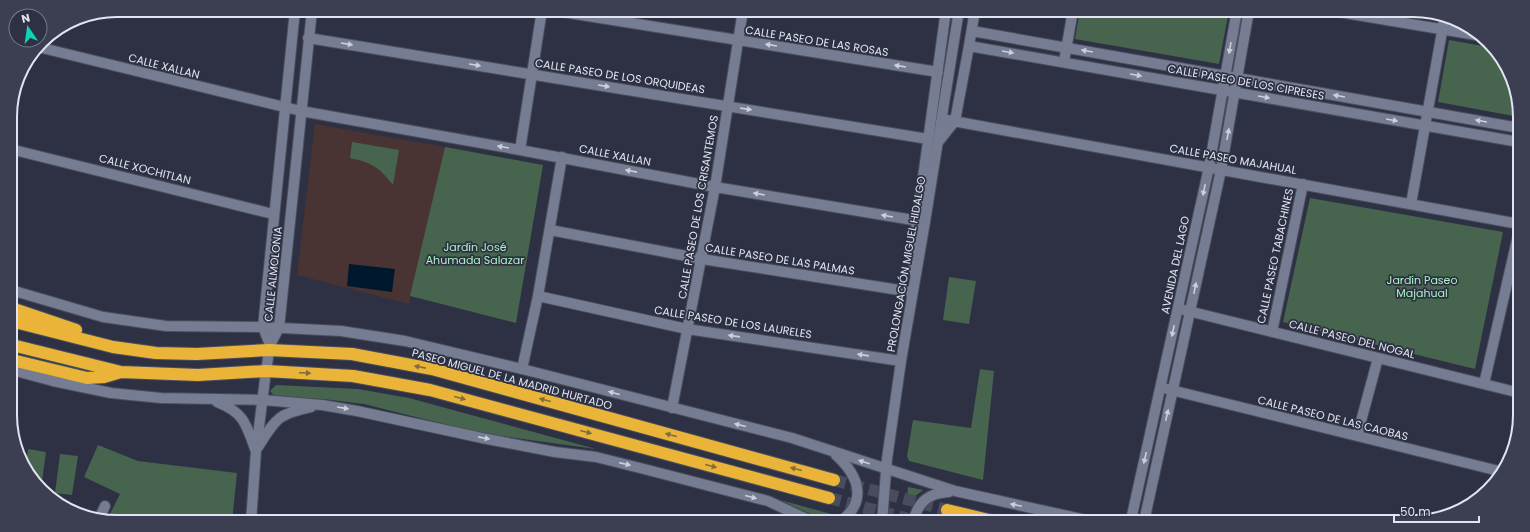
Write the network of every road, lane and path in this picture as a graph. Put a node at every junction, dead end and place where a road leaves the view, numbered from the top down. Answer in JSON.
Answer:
{"nodes":[{"id":1,"x":294,"y":17,"type":"edge"},
{"id":2,"x":311,"y":17,"type":"edge"},
{"id":3,"x":541,"y":17,"type":"edge"},
{"id":4,"x":594,"y":17,"type":"edge"},
{"id":5,"x":742,"y":17,"type":"edge"},
{"id":6,"x":945,"y":17,"type":"edge"},
{"id":7,"x":958,"y":17,"type":"edge"},
{"id":8,"x":973,"y":17,"type":"edge"},
{"id":9,"x":1072,"y":17,"type":"edge"},
{"id":10,"x":1236,"y":17,"type":"edge"},
{"id":11,"x":1248,"y":17,"type":"edge"},
{"id":12,"x":1369,"y":17,"type":"edge"},
{"id":13,"x":1444,"y":22,"type":"edge"},
{"id":14,"x":1442,"y":29,"type":"junction"},
{"id":15,"x":972,"y":31,"type":"junction"},
{"id":16,"x":1468,"y":34,"type":"edge"},
{"id":17,"x":308,"y":38,"type":"junction"},
{"id":18,"x":738,"y":40,"type":"junction"},
{"id":19,"x":969,"y":46,"type":"junction"},
{"id":20,"x":1067,"y":47,"type":"junction"},
{"id":21,"x":44,"y":49,"type":"edge"},
{"id":22,"x":1064,"y":62,"type":"junction"},
{"id":23,"x":938,"y":72,"type":"junction"},
{"id":24,"x":532,"y":74,"type":"junction"},
{"id":25,"x":1225,"y":76,"type":"junction"},
{"id":26,"x":1237,"y":78,"type":"junction"},
{"id":27,"x":1223,"y":90,"type":"junction"},
{"id":28,"x":1235,"y":92,"type":"junction"},
{"id":29,"x":728,"y":106,"type":"junction"},
{"id":30,"x":285,"y":107,"type":"junction"},
{"id":31,"x":302,"y":111,"type":"junction"},
{"id":32,"x":1427,"y":111,"type":"junction"},
{"id":33,"x":942,"y":119,"type":"junction"},
{"id":34,"x":955,"y":121,"type":"junction"},
{"id":35,"x":1425,"y":125,"type":"junction"},
{"id":36,"x":1513,"y":127,"type":"edge"},
{"id":37,"x":928,"y":138,"type":"junction"},
{"id":38,"x":939,"y":141,"type":"junction"},
{"id":39,"x":1513,"y":141,"type":"edge"},
{"id":40,"x":17,"y":150,"type":"edge"},
{"id":41,"x":520,"y":150,"type":"junction"},
{"id":42,"x":562,"y":158,"type":"junction"},
{"id":43,"x":1209,"y":167,"type":"junction"},
{"id":44,"x":1221,"y":170,"type":"junction"},
{"id":45,"x":1303,"y":184,"type":"junction"},
{"id":46,"x":715,"y":187,"type":"junction"},
{"id":47,"x":1410,"y":204,"type":"junction"},
{"id":48,"x":274,"y":214,"type":"junction"},
{"id":49,"x":921,"y":222,"type":"junction"},
{"id":50,"x":1513,"y":223,"type":"edge"},
{"id":51,"x":550,"y":230,"type":"junction"},
{"id":52,"x":1513,"y":257,"type":"edge"},
{"id":53,"x":702,"y":259,"type":"junction"},
{"id":54,"x":913,"y":289,"type":"junction"},
{"id":55,"x":17,"y":292,"type":"edge"},
{"id":56,"x":538,"y":296,"type":"junction"},
{"id":57,"x":1178,"y":309,"type":"junction"},
{"id":58,"x":17,"y":310,"type":"edge"},
{"id":59,"x":1190,"y":312,"type":"junction"},
{"id":60,"x":17,"y":323,"type":"edge"},
{"id":61,"x":263,"y":327,"type":"junction"},
{"id":62,"x":279,"y":328,"type":"junction"},
{"id":63,"x":687,"y":329,"type":"junction"},
{"id":64,"x":1272,"y":332,"type":"junction"},
{"id":65,"x":17,"y":345,"type":"edge"},
{"id":66,"x":113,"y":347,"type":"junction"},
{"id":67,"x":269,"y":348,"type":"junction"},
{"id":68,"x":1378,"y":358,"type":"junction"},
{"id":69,"x":17,"y":361,"type":"edge"},
{"id":70,"x":901,"y":361,"type":"junction"},
{"id":71,"x":522,"y":369,"type":"junction"},
{"id":72,"x":17,"y":371,"type":"edge"},
{"id":73,"x":266,"y":371,"type":"junction"},
{"id":74,"x":121,"y":372,"type":"junction"},
{"id":75,"x":1484,"y":384,"type":"junction"},
{"id":76,"x":1161,"y":387,"type":"junction"},
{"id":77,"x":1173,"y":390,"type":"junction"},
{"id":78,"x":1513,"y":390,"type":"edge"},
{"id":79,"x":212,"y":399,"type":"junction"},
{"id":80,"x":262,"y":400,"type":"junction"},
{"id":81,"x":322,"y":405,"type":"junction"},
{"id":82,"x":672,"y":408,"type":"junction"},
{"id":83,"x":1151,"y":431,"type":"junction"},
{"id":84,"x":1163,"y":433,"type":"junction"},
{"id":85,"x":1358,"y":436,"type":"junction"},
{"id":86,"x":256,"y":450,"type":"junction"},
{"id":87,"x":834,"y":453,"type":"junction"},
{"id":88,"x":886,"y":470,"type":"junction"},
{"id":89,"x":1496,"y":470,"type":"edge"},
{"id":90,"x":834,"y":480,"type":"tunnel mouth"},
{"id":91,"x":955,"y":491,"type":"junction"},
{"id":92,"x":829,"y":498,"type":"tunnel mouth"},
{"id":93,"x":105,"y":506,"type":"dead end"},
{"id":94,"x":948,"y":510,"type":"tunnel mouth"},
{"id":95,"x":101,"y":514,"type":"edge"},
{"id":96,"x":251,"y":515,"type":"edge"},
{"id":97,"x":798,"y":515,"type":"edge"},
{"id":98,"x":849,"y":515,"type":"edge"},
{"id":99,"x":883,"y":515,"type":"edge"},
{"id":100,"x":915,"y":515,"type":"edge"},
{"id":101,"x":968,"y":515,"type":"edge"},
{"id":102,"x":1063,"y":515,"type":"edge"},
{"id":103,"x":1132,"y":515,"type":"edge"},
{"id":104,"x":1145,"y":515,"type":"edge"}],
"edges":[{"from":1,"to":30,"type":"street","name":"CALLE ALMOLONIA"},
{"from":2,"to":17,"type":"street","name":"CALLE ALMOLONIA"},
{"from":3,"to":24,"type":"street"},
{"from":4,"to":18,"type":"street","name":"CALLE PASEO DE LAS ROSAS"},
{"from":5,"to":18,"type":"street","name":"CALLE PASEO DE LOS CRISANTEMOS"},
{"from":6,"to":23,"type":"street"},
{"from":7,"to":33,"type":"street","name":"PROLONGACIÓN MIGUEL HIDALGO"},
{"from":8,"to":15,"type":"street"},
{"from":9,"to":20,"type":"street"},
{"from":10,"to":25,"type":"street","name":"AVENIDA DEL LAGO","one_way":true},
{"from":11,"to":26,"type":"street"},
{"from":12,"to":14,"type":"street"},
{"from":13,"to":14,"type":"street"},
{"from":14,"to":16,"type":"street"},
{"from":14,"to":32,"type":"street"},
{"from":15,"to":19,"type":"street"},
{"from":15,"to":20,"type":"street","name":"CALLE PASEO DE LOS CIPRESES"},
{"from":17,"to":24,"type":"street","name":"CALLE PASEO DE LOS ORQUIDEAS","one_way":true},
{"from":17,"to":31,"type":"street","name":"CALLE ALMOLONIA"},
{"from":23,"to":18,"type":"street","name":"CALLE PASEO DE LAS ROSAS","one_way":true},
{"from":18,"to":29,"type":"street","name":"CALLE PASEO DE LOS CRISANTEMOS"},
{"from":19,"to":22,"type":"street","name":"CALLE PASEO DE LOS CIPRESES","one_way":true},
{"from":19,"to":34,"type":"street"},
{"from":20,"to":22,"type":"street"},
{"from":25,"to":20,"type":"street","name":"CALLE PASEO DE LOS CIPRESES","one_way":true},
{"from":21,"to":30,"type":"street","name":"CALLE XALLAN"},
{"from":22,"to":27,"type":"street","name":"CALLE PASEO DE LOS CIPRESES","one_way":true},
{"from":23,"to":37,"type":"street"},
{"from":24,"to":29,"type":"street","name":"CALLE PASEO DE LOS ORQUIDEAS","one_way":true},
{"from":24,"to":41,"type":"street"},
{"from":25,"to":26,"type":"street","name":"CALLE PASEO DE LOS CIPRESES"},
{"from":25,"to":27,"type":"street","name":"AVENIDA DEL LAGO"},
{"from":26,"to":28,"type":"street"},
{"from":32,"to":26,"type":"street","name":"CALLE PASEO DE LOS CIPRESES","one_way":true},
{"from":27,"to":28,"type":"street","name":"CALLE PASEO DE LOS CIPRESES"},
{"from":27,"to":43,"type":"street","name":"AVENIDA DEL LAGO"},
{"from":28,"to":35,"type":"street","name":"CALLE PASEO DE LOS CIPRESES","one_way":true},
{"from":44,"to":28,"type":"street","one_way":true},
{"from":29,"to":37,"type":"street","name":"CALLE PASEO DE LOS ORQUIDEAS","one_way":true},
{"from":29,"to":46,"type":"street","name":"CALLE PASEO DE LOS CRISANTEMOS"},
{"from":30,"to":31,"type":"street","name":"CALLE XALLAN"},
{"from":30,"to":48,"type":"street","name":"CALLE ALMOLONIA"},
{"from":41,"to":31,"type":"street","name":"CALLE XALLAN","one_way":true},
{"from":31,"to":62,"type":"street","name":"CALLE ALMOLONIA"},
{"from":32,"to":35,"type":"street"},
{"from":36,"to":32,"type":"street","name":"CALLE PASEO DE LOS CIPRESES","one_way":true},
{"from":33,"to":34,"type":"street","name":"CALLE PASEO MAJAHUAL"},
{"from":33,"to":38,"type":"street","name":"PROLONGACIÓN MIGUEL HIDALGO"},
{"from":34,"to":38,"type":"street"},
{"from":34,"to":43,"type":"street","name":"CALLE PASEO MAJAHUAL"},
{"from":35,"to":39,"type":"street","name":"CALLE PASEO DE LOS CIPRESES"},
{"from":35,"to":47,"type":"street"},
{"from":37,"to":49,"type":"street"},
{"from":38,"to":49,"type":"street","name":"PROLONGACIÓN MIGUEL HIDALGO"},
{"from":40,"to":48,"type":"street","name":"CALLE XOCHITLAN"},
{"from":41,"to":42,"type":"street","name":"CALLE XALLAN"},
{"from":46,"to":42,"type":"street","name":"CALLE XALLAN","one_way":true},
{"from":42,"to":51,"type":"street"},
{"from":43,"to":44,"type":"street","name":"CALLE PASEO MAJAHUAL"},
{"from":43,"to":57,"type":"street","name":"AVENIDA DEL LAGO","one_way":true},
{"from":44,"to":45,"type":"street","name":"CALLE PASEO MAJAHUAL"},
{"from":59,"to":44,"type":"street","one_way":true},
{"from":45,"to":47,"type":"street","name":"CALLE PASEO MAJAHUAL"},
{"from":45,"to":64,"type":"street","name":"CALLE PASEO TABACHINES"},
{"from":49,"to":46,"type":"street","name":"CALLE XALLAN","one_way":true},
{"from":46,"to":53,"type":"street","name":"CALLE PASEO DE LOS CRISANTEMOS"},
{"from":47,"to":50,"type":"street","name":"CALLE PASEO MAJAHUAL"},
{"from":48,"to":61,"type":"street","name":"CALLE ALMOLONIA"},
{"from":49,"to":54,"type":"street","name":"PROLONGACIÓN MIGUEL HIDALGO"},
{"from":51,"to":53,"type":"street","name":"CALLE PASEO DE LAS PALMAS"},
{"from":51,"to":56,"type":"street"},
{"from":52,"to":75,"type":"street"},
{"from":53,"to":54,"type":"street","name":"CALLE PASEO DE LAS PALMAS"},
{"from":53,"to":63,"type":"street","name":"CALLE PASEO DE LOS CRISANTEMOS"},
{"from":54,"to":70,"type":"street","name":"PROLONGACIÓN MIGUEL HIDALGO"},
{"from":55,"to":61,"type":"street"},
{"from":56,"to":63,"type":"street","name":"CALLE PASEO DE LOS LAURELES"},
{"from":56,"to":71,"type":"street"},
{"from":57,"to":59,"type":"street","name":"CALLE PASEO DEL NOGAL"},
{"from":57,"to":76,"type":"street","name":"AVENIDA DEL LAGO","one_way":true},
{"from":58,"to":66,"type":"highway"},
{"from":59,"to":64,"type":"street","name":"CALLE PASEO DEL NOGAL"},
{"from":59,"to":77,"type":"street"},
{"from":60,"to":66,"type":"highway","name":"PASEO MIGUEL DE LA MADRID HURTADO"},
{"from":61,"to":62,"type":"street"},
{"from":61,"to":67,"type":"street","name":"CALLE ALMOLONIA"},
{"from":62,"to":67,"type":"street","name":"CALLE ALMOLONIA"},
{"from":62,"to":71,"type":"street"},
{"from":70,"to":63,"type":"street","name":"CALLE PASEO DE LOS LAURELES","one_way":true},
{"from":63,"to":82,"type":"street","name":"CALLE PASEO DE LOS CRISANTEMOS"},
{"from":64,"to":68,"type":"street","name":"CALLE PASEO DEL NOGAL"},
{"from":65,"to":74,"type":"highway"},
{"from":66,"to":67,"type":"highway","name":"PASEO MIGUEL DE LA MADRID HURTADO"},
{"from":67,"to":73,"type":"street"},
{"from":90,"to":67,"type":"highway","name":"PASEO MIGUEL DE LA MADRID HURTADO","one_way":true},
{"from":68,"to":75,"type":"street","name":"CALLE PASEO DEL NOGAL"},
{"from":68,"to":85,"type":"street"},
{"from":69,"to":74,"type":"highway"},
{"from":70,"to":88,"type":"street","name":"PROLONGACIÓN MIGUEL HIDALGO"},
{"from":82,"to":71,"type":"street","one_way":true},
{"from":72,"to":79,"type":"street"},
{"from":73,"to":74,"type":"highway"},
{"from":73,"to":80,"type":"street"},
{"from":73,"to":92,"type":"highway","one_way":true},
{"from":75,"to":78,"type":"street","name":"CALLE PASEO DEL NOGAL"},
{"from":76,"to":77,"type":"street","name":"CALLE PASEO DE LAS CAOBAS"},
{"from":76,"to":83,"type":"street","name":"AVENIDA DEL LAGO"},
{"from":84,"to":77,"type":"street","one_way":true},
{"from":77,"to":85,"type":"street","name":"CALLE PASEO DE LAS CAOBAS"},
{"from":79,"to":80,"type":"street"},
{"from":79,"to":86,"type":"street"},
{"from":80,"to":81,"type":"street"},
{"from":80,"to":86,"type":"street"},
{"from":81,"to":86,"type":"street"},
{"from":81,"to":97,"type":"street","one_way":true},
{"from":87,"to":82,"type":"street","one_way":true},
{"from":83,"to":84,"type":"street"},
{"from":83,"to":103,"type":"street","name":"AVENIDA DEL LAGO","one_way":true},
{"from":84,"to":104,"type":"street"},
{"from":85,"to":89,"type":"street","name":"CALLE PASEO DE LAS CAOBAS"},
{"from":86,"to":96,"type":"street"},
{"from":88,"to":87,"type":"street","one_way":true},
{"from":87,"to":98,"type":"street"},
{"from":88,"to":91,"type":"street"},
{"from":88,"to":99,"type":"street","name":"PROLONGACIÓN MIGUEL HIDALGO"},
{"from":91,"to":100,"type":"street"},
{"from":102,"to":91,"type":"street","one_way":true},
{"from":93,"to":95,"type":"street"},
{"from":94,"to":101,"type":"highway"}]}
